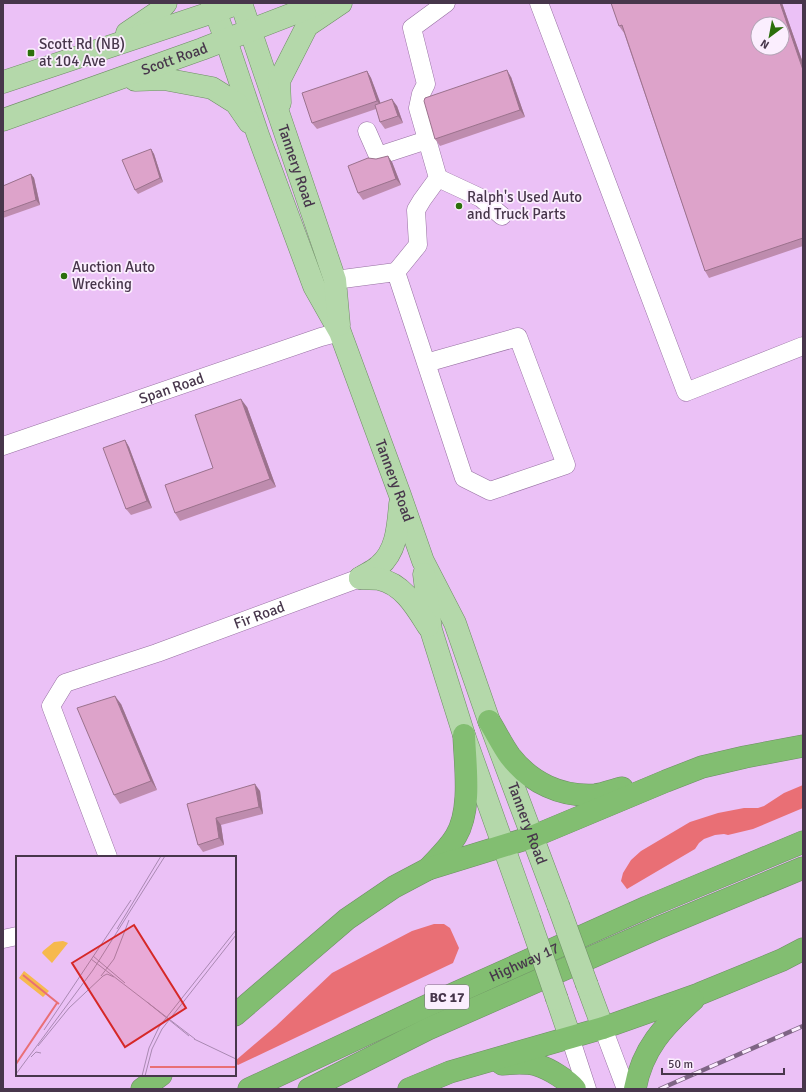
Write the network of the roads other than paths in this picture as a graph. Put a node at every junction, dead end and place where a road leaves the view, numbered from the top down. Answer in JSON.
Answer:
{"nodes":[{"id":1,"x":166,"y":3,"type":"edge"},
{"id":2,"x":240,"y":3,"type":"edge"},
{"id":3,"x":321,"y":3,"type":"edge"},
{"id":4,"x":341,"y":3,"type":"edge"},
{"id":5,"x":446,"y":3,"type":"edge"},
{"id":6,"x":539,"y":3,"type":"edge"},
{"id":7,"x":214,"y":7,"type":"edge"},
{"id":8,"x":250,"y":31,"type":"junction"},
{"id":9,"x":226,"y":40,"type":"junction"},
{"id":10,"x":105,"y":48,"type":"junction"},
{"id":11,"x":3,"y":82,"type":"edge"},
{"id":12,"x":111,"y":82,"type":"junction"},
{"id":13,"x":3,"y":120,"type":"edge"},
{"id":14,"x":282,"y":123,"type":"junction"},
{"id":15,"x":367,"y":131,"type":"dead end"},
{"id":16,"x":258,"y":134,"type":"junction"},
{"id":17,"x":427,"y":140,"type":"junction"},
{"id":18,"x":438,"y":178,"type":"junction"},
{"id":19,"x":502,"y":216,"type":"dead end"},
{"id":20,"x":396,"y":272,"type":"junction"},
{"id":21,"x":335,"y":280,"type":"junction"},
{"id":22,"x":340,"y":332,"type":"junction"},
{"id":23,"x":803,"y":346,"type":"edge"},
{"id":24,"x":426,"y":362,"type":"junction"},
{"id":25,"x":3,"y":446,"type":"edge"},
{"id":26,"x":400,"y":495,"type":"junction"},
{"id":27,"x":423,"y":561,"type":"junction"},
{"id":28,"x":360,"y":578,"type":"junction"},
{"id":29,"x":430,"y":630,"type":"junction"},
{"id":30,"x":489,"y":721,"type":"junction"},
{"id":31,"x":464,"y":735,"type":"junction"},
{"id":32,"x":803,"y":746,"type":"edge"},
{"id":33,"x":666,"y":781,"type":"junction"},
{"id":34,"x":532,"y":837,"type":"junction"},
{"id":35,"x":803,"y":842,"type":"edge"},
{"id":36,"x":503,"y":846,"type":"junction"},
{"id":37,"x":108,"y":856,"type":"edge"},
{"id":38,"x":803,"y":868,"type":"edge"},
{"id":39,"x":428,"y":869,"type":"junction"},
{"id":40,"x":16,"y":936,"type":"edge"},
{"id":41,"x":3,"y":940,"type":"edge"},
{"id":42,"x":803,"y":949,"type":"edge"},
{"id":43,"x":699,"y":994,"type":"junction"},
{"id":44,"x":236,"y":1014,"type":"edge"},
{"id":45,"x":606,"y":1034,"type":"junction"},
{"id":46,"x":572,"y":1044,"type":"junction"},
{"id":47,"x":450,"y":1072,"type":"junction"},
{"id":48,"x":160,"y":1076,"type":"edge"},
{"id":49,"x":142,"y":1089,"type":"edge"},
{"id":50,"x":249,"y":1089,"type":"edge"},
{"id":51,"x":309,"y":1089,"type":"edge"},
{"id":52,"x":409,"y":1089,"type":"edge"},
{"id":53,"x":575,"y":1089,"type":"edge"},
{"id":54,"x":587,"y":1089,"type":"edge"},
{"id":55,"x":626,"y":1089,"type":"edge"},
{"id":56,"x":636,"y":1089,"type":"edge"}],
"edges":[{"from":1,"to":10,"type":"main road"},
{"from":2,"to":7,"type":"main road","name":"Scott Road"},
{"from":2,"to":8,"type":"main road","name":"Tannery Road"},
{"from":3,"to":8,"type":"main road","name":"Scott Road"},
{"from":4,"to":14,"type":"main road"},
{"from":5,"to":17,"type":"street"},
{"from":6,"to":23,"type":"street"},
{"from":7,"to":9,"type":"main road","name":"Tannery Road"},
{"from":7,"to":10,"type":"main road","name":"Scott Road"},
{"from":8,"to":9,"type":"main road","name":"Scott Road"},
{"from":8,"to":14,"type":"main road","name":"Tannery Road"},
{"from":9,"to":12,"type":"main road","name":"Scott Road"},
{"from":9,"to":16,"type":"main road","name":"Tannery Road"},
{"from":10,"to":11,"type":"main road","name":"Scott Road"},
{"from":12,"to":13,"type":"main road","name":"Scott Road"},
{"from":12,"to":16,"type":"main road"},
{"from":14,"to":21,"type":"main road","name":"Tannery Road"},
{"from":15,"to":17,"type":"street"},
{"from":16,"to":22,"type":"main road","name":"Tannery Road"},
{"from":17,"to":18,"type":"street"},
{"from":18,"to":19,"type":"street"},
{"from":18,"to":20,"type":"street"},
{"from":20,"to":21,"type":"street"},
{"from":20,"to":24,"type":"street"},
{"from":21,"to":22,"type":"main road","name":"Tannery Road"},
{"from":22,"to":25,"type":"street","name":"Span Road"},
{"from":22,"to":26,"type":"main road","name":"Tannery Road"},
{"from":24,"to":24,"type":"street"},
{"from":26,"to":27,"type":"main road","name":"Tannery Road"},
{"from":26,"to":28,"type":"main road"},
{"from":27,"to":29,"type":"main road","name":"Tannery Road"},
{"from":27,"to":30,"type":"main road","name":"Tannery Road"},
{"from":28,"to":29,"type":"main road"},
{"from":28,"to":37,"type":"street","name":"Fir Road"},
{"from":29,"to":31,"type":"main road","name":"Tannery Road"},
{"from":30,"to":33,"type":"highway"},
{"from":30,"to":34,"type":"main road","name":"Tannery Road"},
{"from":31,"to":36,"type":"main road","name":"Tannery Road"},
{"from":31,"to":39,"type":"highway"},
{"from":32,"to":33,"type":"highway"},
{"from":33,"to":34,"type":"highway"},
{"from":34,"to":36,"type":"highway"},
{"from":34,"to":45,"type":"main road","name":"Tannery Road","bridge":true},
{"from":35,"to":50,"type":"highway","name":"Highway 17","number":"BC 17"},
{"from":36,"to":39,"type":"highway"},
{"from":36,"to":46,"type":"main road","name":"Tannery Road","bridge":true},
{"from":38,"to":51,"type":"highway","name":"Highway 17","number":"BC 17"},
{"from":39,"to":44,"type":"highway"},
{"from":40,"to":41,"type":"street"},
{"from":42,"to":43,"type":"highway"},
{"from":43,"to":45,"type":"highway"},
{"from":43,"to":56,"type":"highway"},
{"from":45,"to":46,"type":"highway"},
{"from":45,"to":55,"type":"street","name":"Tannery Road"},
{"from":46,"to":47,"type":"highway"},
{"from":46,"to":54,"type":"street","name":"Tannery Road"},
{"from":47,"to":52,"type":"highway"},
{"from":47,"to":53,"type":"highway"},
{"from":48,"to":49,"type":"highway"}]}
